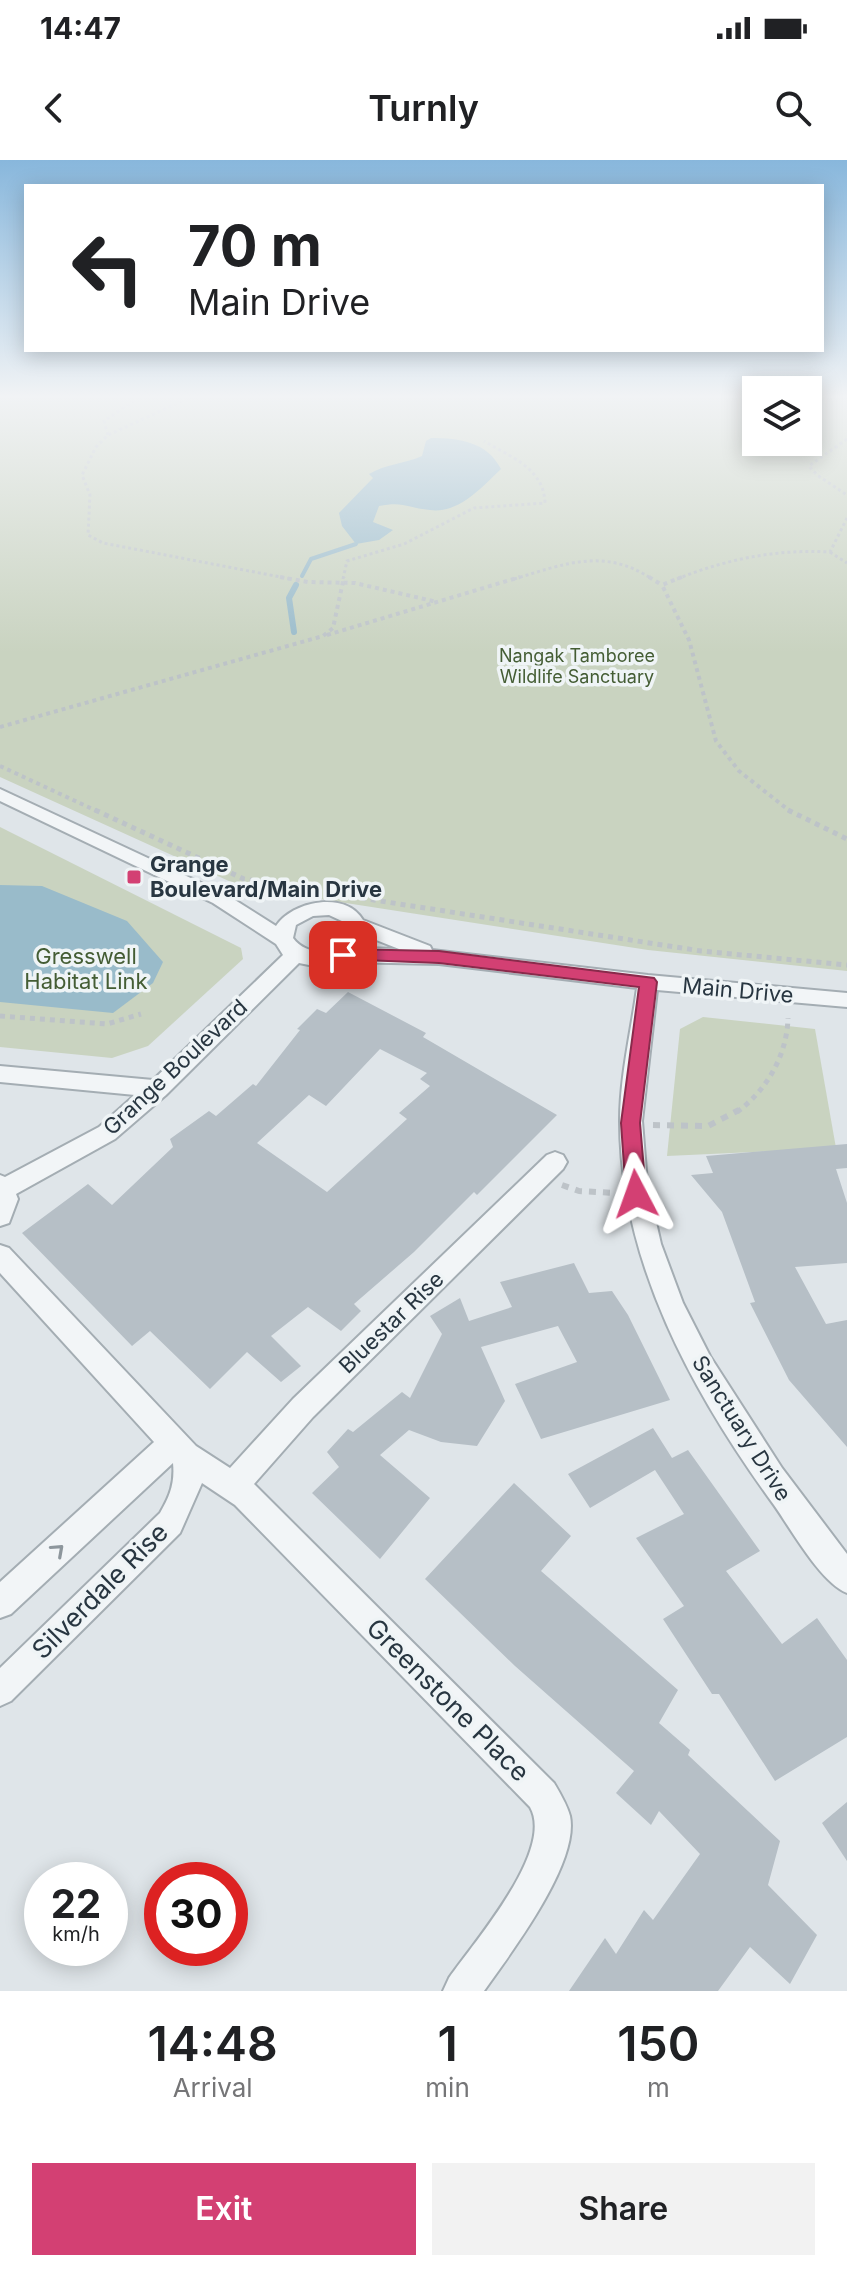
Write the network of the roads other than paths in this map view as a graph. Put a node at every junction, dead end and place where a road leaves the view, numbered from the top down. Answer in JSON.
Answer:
{"nodes":[{"id":1,"x":0,"y":794,"type":"edge"},
{"id":2,"x":220,"y":899,"type":"junction"},
{"id":3,"x":298,"y":915,"type":"junction"},
{"id":4,"x":357,"y":925,"type":"junction"},
{"id":5,"x":289,"y":947,"type":"junction"},
{"id":6,"x":343,"y":955,"type":"junction"},
{"id":7,"x":439,"y":957,"type":"junction"},
{"id":8,"x":648,"y":982,"type":"junction"},
{"id":9,"x":847,"y":1000,"type":"edge"},
{"id":10,"x":0,"y":1074,"type":"edge"},
{"id":11,"x":158,"y":1089,"type":"junction"},
{"id":12,"x":549,"y":1168,"type":"road end"},
{"id":13,"x":2,"y":1187,"type":"edge"},
{"id":14,"x":0,"y":1216,"type":"edge"},
{"id":15,"x":0,"y":1256,"type":"edge"},
{"id":16,"x":180,"y":1449,"type":"junction"},
{"id":17,"x":232,"y":1487,"type":"junction"},
{"id":18,"x":847,"y":1578,"type":"edge"},
{"id":19,"x":0,"y":1603,"type":"edge"},
{"id":20,"x":0,"y":1690,"type":"edge"},
{"id":21,"x":462,"y":1991,"type":"edge"}],
"edges":[{"from":1,"to":2,"type":"street"},
{"from":2,"to":3,"type":"street"},
{"from":2,"to":5,"type":"street"},
{"from":3,"to":4,"type":"street"},
{"from":3,"to":5,"type":"street"},
{"from":4,"to":6,"type":"street"},
{"from":4,"to":7,"type":"street","name":"Main Drive"},
{"from":5,"to":6,"type":"street"},
{"from":5,"to":11,"type":"street","name":"Grange Boulevard"},
{"from":6,"to":7,"type":"street","name":"Main Drive"},
{"from":7,"to":8,"type":"street","name":"Main Drive"},
{"from":8,"to":9,"type":"street","name":"Main Drive"},
{"from":8,"to":18,"type":"street","name":"Sanctuary Drive"},
{"from":10,"to":11,"type":"street"},
{"from":11,"to":13,"type":"street","name":"Grange Boulevard"},
{"from":12,"to":17,"type":"street","name":"Bluestar Rise"},
{"from":13,"to":14,"type":"street"},
{"from":15,"to":16,"type":"street"},
{"from":16,"to":17,"type":"street","name":"Greenstone Place"},
{"from":19,"to":16,"type":"street","one_way":true},
{"from":16,"to":20,"type":"street","name":"Silverdale Rise"},
{"from":17,"to":21,"type":"street","name":"Greenstone Place"}]}
